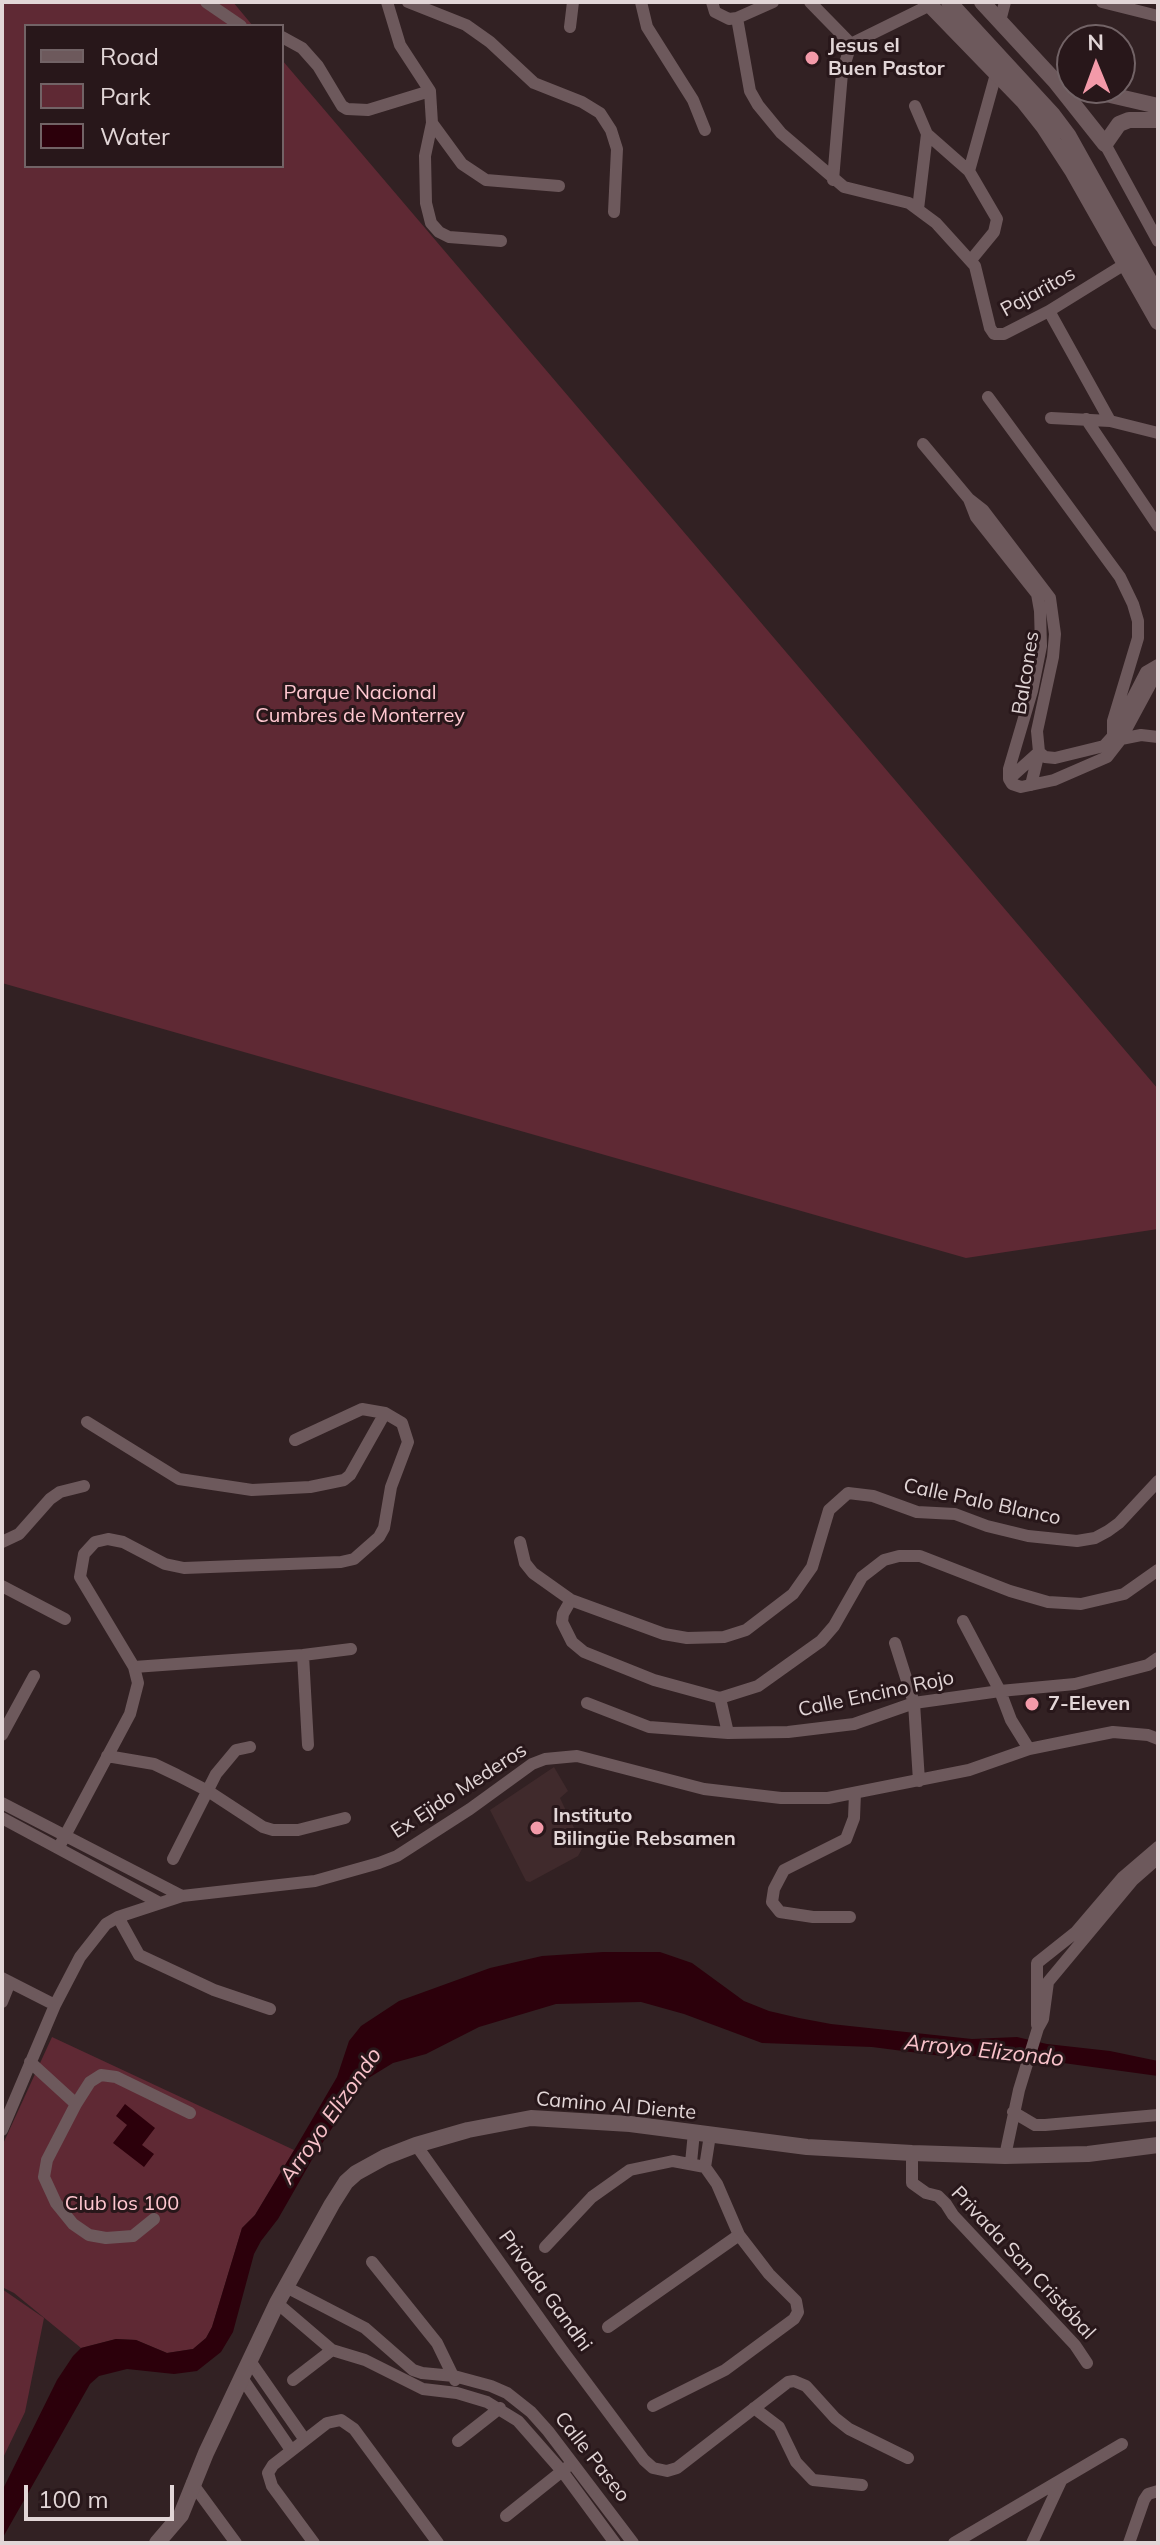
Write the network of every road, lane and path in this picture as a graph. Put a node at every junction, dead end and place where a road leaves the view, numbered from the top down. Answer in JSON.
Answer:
{"nodes":[{"id":1,"x":206,"y":2,"type":"edge"},
{"id":2,"x":387,"y":2,"type":"edge"},
{"id":3,"x":408,"y":2,"type":"edge"},
{"id":4,"x":573,"y":2,"type":"edge"},
{"id":5,"x":641,"y":2,"type":"edge"},
{"id":6,"x":712,"y":2,"type":"edge"},
{"id":7,"x":773,"y":2,"type":"edge"},
{"id":8,"x":810,"y":2,"type":"edge"},
{"id":9,"x":949,"y":2,"type":"edge"},
{"id":10,"x":982,"y":2,"type":"edge"},
{"id":11,"x":1005,"y":2,"type":"edge"},
{"id":12,"x":1102,"y":2,"type":"edge"},
{"id":13,"x":932,"y":3,"type":"edge"},
{"id":14,"x":1158,"y":16,"type":"edge"},
{"id":15,"x":737,"y":18,"type":"junction"},
{"id":16,"x":1000,"y":21,"type":"junction"},
{"id":17,"x":238,"y":24,"type":"edge"},
{"id":18,"x":570,"y":27,"type":"dead end"},
{"id":19,"x":284,"y":38,"type":"edge"},
{"id":20,"x":851,"y":44,"type":"junction"},
{"id":21,"x":996,"y":74,"type":"junction"},
{"id":22,"x":1055,"y":81,"type":"joint"},
{"id":23,"x":430,"y":91,"type":"junction"},
{"id":24,"x":1136,"y":101,"type":"edge"},
{"id":25,"x":915,"y":106,"type":"dead end"},
{"id":26,"x":1158,"y":106,"type":"edge"},
{"id":27,"x":1158,"y":120,"type":"edge"},
{"id":28,"x":432,"y":123,"type":"junction"},
{"id":29,"x":705,"y":130,"type":"dead end"},
{"id":30,"x":927,"y":134,"type":"junction"},
{"id":31,"x":1105,"y":144,"type":"junction"},
{"id":32,"x":969,"y":171,"type":"junction"},
{"id":33,"x":833,"y":180,"type":"junction"},
{"id":34,"x":559,"y":186,"type":"dead end"},
{"id":35,"x":918,"y":209,"type":"junction"},
{"id":36,"x":614,"y":212,"type":"dead end"},
{"id":37,"x":501,"y":241,"type":"dead end"},
{"id":38,"x":1158,"y":241,"type":"edge"},
{"id":39,"x":971,"y":260,"type":"junction"},
{"id":40,"x":1125,"y":264,"type":"junction"},
{"id":41,"x":1158,"y":296,"type":"edge"},
{"id":42,"x":1049,"y":311,"type":"junction"},
{"id":43,"x":1158,"y":322,"type":"edge"},
{"id":44,"x":988,"y":397,"type":"dead end"},
{"id":45,"x":1051,"y":418,"type":"dead end"},
{"id":46,"x":1086,"y":419,"type":"junction"},
{"id":47,"x":1110,"y":421,"type":"junction"},
{"id":48,"x":1158,"y":433,"type":"edge"},
{"id":49,"x":923,"y":444,"type":"dead end"},
{"id":50,"x":969,"y":499,"type":"junction"},
{"id":51,"x":1158,"y":526,"type":"edge"},
{"id":52,"x":1155,"y":671,"type":"edge"},
{"id":53,"x":1117,"y":737,"type":"junction"},
{"id":54,"x":1158,"y":737,"type":"edge"},
{"id":55,"x":1039,"y":752,"type":"junction"},
{"id":56,"x":1011,"y":781,"type":"junction"},
{"id":57,"x":1031,"y":785,"type":"junction"},
{"id":58,"x":385,"y":1413,"type":"junction"},
{"id":59,"x":87,"y":1422,"type":"dead end"},
{"id":60,"x":295,"y":1440,"type":"dead end"},
{"id":61,"x":1158,"y":1481,"type":"edge"},
{"id":62,"x":84,"y":1486,"type":"dead end"},
{"id":63,"x":2,"y":1542,"type":"edge"},
{"id":64,"x":520,"y":1542,"type":"dead end"},
{"id":65,"x":1158,"y":1570,"type":"edge"},
{"id":66,"x":2,"y":1586,"type":"edge"},
{"id":67,"x":571,"y":1600,"type":"junction"},
{"id":68,"x":65,"y":1619,"type":"dead end"},
{"id":69,"x":963,"y":1621,"type":"dead end"},
{"id":70,"x":895,"y":1643,"type":"dead end"},
{"id":71,"x":351,"y":1649,"type":"dead end"},
{"id":72,"x":303,"y":1655,"type":"junction"},
{"id":73,"x":1155,"y":1664,"type":"edge"},
{"id":74,"x":134,"y":1667,"type":"junction"},
{"id":75,"x":34,"y":1676,"type":"dead end"},
{"id":76,"x":1000,"y":1691,"type":"junction"},
{"id":77,"x":720,"y":1698,"type":"junction"},
{"id":78,"x":587,"y":1703,"type":"dead end"},
{"id":79,"x":914,"y":1703,"type":"junction"},
{"id":80,"x":728,"y":1733,"type":"junction"},
{"id":81,"x":2,"y":1735,"type":"edge"},
{"id":82,"x":1158,"y":1739,"type":"edge"},
{"id":83,"x":308,"y":1745,"type":"dead end"},
{"id":84,"x":250,"y":1747,"type":"dead end"},
{"id":85,"x":1029,"y":1749,"type":"junction"},
{"id":86,"x":107,"y":1756,"type":"junction"},
{"id":87,"x":919,"y":1781,"type":"junction"},
{"id":88,"x":208,"y":1791,"type":"junction"},
{"id":89,"x":855,"y":1793,"type":"junction"},
{"id":90,"x":2,"y":1803,"type":"edge"},
{"id":91,"x":2,"y":1818,"type":"edge"},
{"id":92,"x":345,"y":1818,"type":"dead end"},
{"id":93,"x":62,"y":1841,"type":"junction"},
{"id":94,"x":1158,"y":1847,"type":"edge"},
{"id":95,"x":1158,"y":1858,"type":"edge"},
{"id":96,"x":173,"y":1859,"type":"dead end"},
{"id":97,"x":182,"y":1896,"type":"junction"},
{"id":98,"x":158,"y":1902,"type":"junction"},
{"id":99,"x":118,"y":1917,"type":"junction"},
{"id":100,"x":850,"y":1917,"type":"dead end"},
{"id":101,"x":1053,"y":1950,"type":"junction"},
{"id":102,"x":1062,"y":1963,"type":"junction"},
{"id":103,"x":6,"y":1980,"type":"edge"},
{"id":104,"x":1042,"y":1980,"type":"junction"},
{"id":105,"x":2,"y":2002,"type":"edge"},
{"id":106,"x":55,"y":2005,"type":"junction"},
{"id":107,"x":270,"y":2009,"type":"dead end"},
{"id":108,"x":30,"y":2062,"type":"junction"},
{"id":109,"x":76,"y":2104,"type":"junction"},
{"id":110,"x":6,"y":2110,"type":"edge"},
{"id":111,"x":1013,"y":2112,"type":"junction"},
{"id":112,"x":190,"y":2113,"type":"dead end"},
{"id":113,"x":1158,"y":2115,"type":"edge"},
{"id":114,"x":2,"y":2130,"type":"edge"},
{"id":115,"x":702,"y":2133,"type":"junction"},
{"id":116,"x":416,"y":2145,"type":"junction"},
{"id":117,"x":1158,"y":2145,"type":"edge"},
{"id":118,"x":912,"y":2153,"type":"junction"},
{"id":119,"x":1005,"y":2156,"type":"junction"},
{"id":120,"x":691,"y":2163,"type":"junction"},
{"id":121,"x":705,"y":2167,"type":"junction"},
{"id":122,"x":154,"y":2219,"type":"dead end"},
{"id":123,"x":739,"y":2235,"type":"junction"},
{"id":124,"x":545,"y":2247,"type":"dead end"},
{"id":125,"x":372,"y":2262,"type":"dead end"},
{"id":126,"x":286,"y":2287,"type":"junction"},
{"id":127,"x":277,"y":2303,"type":"junction"},
{"id":128,"x":608,"y":2327,"type":"dead end"},
{"id":129,"x":385,"y":2346,"type":"junction"},
{"id":130,"x":332,"y":2350,"type":"junction"},
{"id":131,"x":250,"y":2361,"type":"junction"},
{"id":132,"x":1087,"y":2363,"type":"dead end"},
{"id":133,"x":374,"y":2365,"type":"junction"},
{"id":134,"x":454,"y":2376,"type":"junction"},
{"id":135,"x":242,"y":2378,"type":"junction"},
{"id":136,"x":293,"y":2380,"type":"dead end"},
{"id":137,"x":457,"y":2393,"type":"junction"},
{"id":138,"x":653,"y":2406,"type":"dead end"},
{"id":139,"x":500,"y":2408,"type":"junction"},
{"id":140,"x":754,"y":2408,"type":"junction"},
{"id":141,"x":305,"y":2440,"type":"junction"},
{"id":142,"x":458,"y":2441,"type":"dead end"},
{"id":143,"x":1122,"y":2444,"type":"dead end"},
{"id":144,"x":291,"y":2450,"type":"junction"},
{"id":145,"x":908,"y":2458,"type":"dead end"},
{"id":146,"x":567,"y":2467,"type":"junction"},
{"id":147,"x":1061,"y":2481,"type":"junction"},
{"id":148,"x":192,"y":2483,"type":"junction"},
{"id":149,"x":862,"y":2485,"type":"dead end"},
{"id":150,"x":1156,"y":2491,"type":"edge"},
{"id":151,"x":506,"y":2516,"type":"dead end"},
{"id":152,"x":612,"y":2542,"type":"edge"},
{"id":153,"x":157,"y":2543,"type":"edge"},
{"id":154,"x":236,"y":2543,"type":"edge"},
{"id":155,"x":314,"y":2543,"type":"edge"},
{"id":156,"x":438,"y":2543,"type":"edge"},
{"id":157,"x":633,"y":2543,"type":"edge"},
{"id":158,"x":954,"y":2543,"type":"edge"},
{"id":159,"x":1032,"y":2543,"type":"edge"},
{"id":160,"x":1129,"y":2543,"type":"edge"}],
"edges":[{"from":1,"to":17,"type":"street"},
{"from":2,"to":23,"type":"street"},
{"from":3,"to":36,"type":"street"},
{"from":4,"to":18,"type":"street"},
{"from":5,"to":29,"type":"street"},
{"from":6,"to":15,"type":"street"},
{"from":7,"to":15,"type":"street"},
{"from":8,"to":20,"type":"street"},
{"from":9,"to":41,"type":"street"},
{"from":10,"to":16,"type":"street"},
{"from":11,"to":16,"type":"street"},
{"from":12,"to":14,"type":"street"},
{"from":13,"to":20,"type":"street"},
{"from":13,"to":21,"type":"street"},
{"from":15,"to":33,"type":"street"},
{"from":16,"to":22,"type":"street"},
{"from":19,"to":23,"type":"street"},
{"from":20,"to":33,"type":"street"},
{"from":21,"to":32,"type":"street"},
{"from":21,"to":40,"type":"street"},
{"from":22,"to":31,"type":"street"},
{"from":23,"to":28,"type":"street"},
{"from":24,"to":26,"type":"street"},
{"from":25,"to":30,"type":"street"},
{"from":27,"to":31,"type":"street"},
{"from":28,"to":34,"type":"street"},
{"from":28,"to":37,"type":"street"},
{"from":30,"to":32,"type":"street"},
{"from":30,"to":35,"type":"street"},
{"from":31,"to":38,"type":"street"},
{"from":32,"to":39,"type":"street"},
{"from":33,"to":35,"type":"street"},
{"from":35,"to":39,"type":"street"},
{"from":39,"to":42,"type":"street","name":"Pajaritos"},
{"from":40,"to":42,"type":"street","name":"Pajaritos"},
{"from":40,"to":43,"type":"street"},
{"from":42,"to":47,"type":"street"},
{"from":44,"to":53,"type":"street"},
{"from":45,"to":46,"type":"street"},
{"from":46,"to":47,"type":"street"},
{"from":46,"to":51,"type":"street"},
{"from":47,"to":48,"type":"street"},
{"from":49,"to":50,"type":"street","name":"Balcones"},
{"from":50,"to":55,"type":"street","name":"Balcones"},
{"from":50,"to":56,"type":"street","name":"Balcones"},
{"from":52,"to":53,"type":"street"},
{"from":53,"to":54,"type":"street"},
{"from":53,"to":55,"type":"street"},
{"from":53,"to":57,"type":"street"},
{"from":55,"to":56,"type":"street"},
{"from":55,"to":57,"type":"street","name":"Balcones"},
{"from":56,"to":57,"type":"street"},
{"from":58,"to":59,"type":"street"},
{"from":58,"to":60,"type":"street"},
{"from":58,"to":74,"type":"street"},
{"from":61,"to":67,"type":"street","name":"Calle Palo Blanco"},
{"from":62,"to":63,"type":"street"},
{"from":64,"to":67,"type":"street"},
{"from":65,"to":77,"type":"street"},
{"from":66,"to":68,"type":"street"},
{"from":67,"to":77,"type":"street"},
{"from":69,"to":76,"type":"street"},
{"from":70,"to":79,"type":"street"},
{"from":71,"to":72,"type":"street"},
{"from":72,"to":74,"type":"street"},
{"from":72,"to":83,"type":"street"},
{"from":73,"to":76,"type":"street","name":"Calle Encino Rojo"},
{"from":74,"to":86,"type":"street"},
{"from":75,"to":81,"type":"street"},
{"from":76,"to":79,"type":"street","name":"Calle Encino Rojo"},
{"from":76,"to":85,"type":"street"},
{"from":77,"to":80,"type":"street"},
{"from":78,"to":80,"type":"street","name":"Calle Encino Rojo"},
{"from":79,"to":80,"type":"street","name":"Calle Encino Rojo"},
{"from":79,"to":87,"type":"street"},
{"from":82,"to":85,"type":"street","name":"Ex Ejido Mederos"},
{"from":84,"to":88,"type":"street"},
{"from":85,"to":87,"type":"street","name":"Ex Ejido Mederos"},
{"from":86,"to":88,"type":"street"},
{"from":86,"to":93,"type":"street"},
{"from":87,"to":89,"type":"street","name":"Ex Ejido Mederos"},
{"from":88,"to":92,"type":"street"},
{"from":88,"to":96,"type":"street"},
{"from":89,"to":97,"type":"street","name":"Ex Ejido Mederos"},
{"from":89,"to":100,"type":"street"},
{"from":90,"to":93,"type":"street"},
{"from":91,"to":93,"type":"street"},
{"from":93,"to":97,"type":"street"},
{"from":93,"to":98,"type":"street"},
{"from":94,"to":101,"type":"street"},
{"from":95,"to":102,"type":"street"},
{"from":97,"to":98,"type":"street","name":"Ex Ejido Mederos"},
{"from":98,"to":99,"type":"street","name":"Ex Ejido Mederos"},
{"from":99,"to":106,"type":"street","name":"Ex Ejido Mederos"},
{"from":99,"to":107,"type":"street"},
{"from":101,"to":102,"type":"street"},
{"from":101,"to":104,"type":"street"},
{"from":102,"to":104,"type":"street"},
{"from":103,"to":105,"type":"street"},
{"from":103,"to":106,"type":"street"},
{"from":104,"to":111,"type":"street"},
{"from":106,"to":108,"type":"street","name":"Ex Ejido Mederos"},
{"from":108,"to":109,"type":"street"},
{"from":108,"to":110,"type":"street","name":"Ex Ejido Mederos"},
{"from":109,"to":112,"type":"street"},
{"from":109,"to":122,"type":"street"},
{"from":110,"to":114,"type":"street","name":"Ex Ejido Mederos"},
{"from":111,"to":113,"type":"street"},
{"from":111,"to":119,"type":"street"},
{"from":115,"to":116,"type":"street","name":"Camino Al Diente"},
{"from":115,"to":118,"type":"street","name":"Camino Al Diente"},
{"from":115,"to":120,"type":"street"},
{"from":115,"to":121,"type":"street"},
{"from":116,"to":126,"type":"street","name":"Camino Al Diente"},
{"from":116,"to":140,"type":"street","name":"Privada Gandhi"},
{"from":117,"to":119,"type":"street","name":"Camino Al Diente"},
{"from":118,"to":119,"type":"street","name":"Camino Al Diente"},
{"from":118,"to":132,"type":"street","name":"Privada San Cristóbal"},
{"from":120,"to":121,"type":"street"},
{"from":120,"to":124,"type":"street"},
{"from":121,"to":123,"type":"street"},
{"from":123,"to":128,"type":"street"},
{"from":123,"to":138,"type":"street"},
{"from":125,"to":134,"type":"street"},
{"from":126,"to":127,"type":"street","name":"Camino Al Diente"},
{"from":126,"to":129,"type":"street","name":"Calle Paseo"},
{"from":127,"to":130,"type":"street"},
{"from":127,"to":131,"type":"street","name":"Camino Al Diente"},
{"from":129,"to":133,"type":"street"},
{"from":129,"to":134,"type":"street","name":"Calle Paseo"},
{"from":130,"to":133,"type":"street"},
{"from":130,"to":136,"type":"street"},
{"from":131,"to":135,"type":"street","name":"Camino Al Diente"},
{"from":131,"to":141,"type":"street"},
{"from":133,"to":137,"type":"street"},
{"from":134,"to":137,"type":"street"},
{"from":134,"to":146,"type":"street","name":"Calle Paseo"},
{"from":135,"to":144,"type":"street"},
{"from":135,"to":148,"type":"street","name":"Camino Al Diente"},
{"from":137,"to":139,"type":"street"},
{"from":139,"to":142,"type":"street"},
{"from":139,"to":146,"type":"street"},
{"from":140,"to":145,"type":"street"},
{"from":140,"to":149,"type":"street"},
{"from":141,"to":144,"type":"street"},
{"from":141,"to":156,"type":"street"},
{"from":143,"to":147,"type":"street"},
{"from":144,"to":155,"type":"street"},
{"from":146,"to":151,"type":"street"},
{"from":146,"to":152,"type":"street"},
{"from":146,"to":157,"type":"street","name":"Calle Paseo"},
{"from":147,"to":158,"type":"street"},
{"from":147,"to":159,"type":"street"},
{"from":148,"to":153,"type":"street","name":"Camino Al Diente"},
{"from":148,"to":154,"type":"street"},
{"from":150,"to":160,"type":"street"}]}
